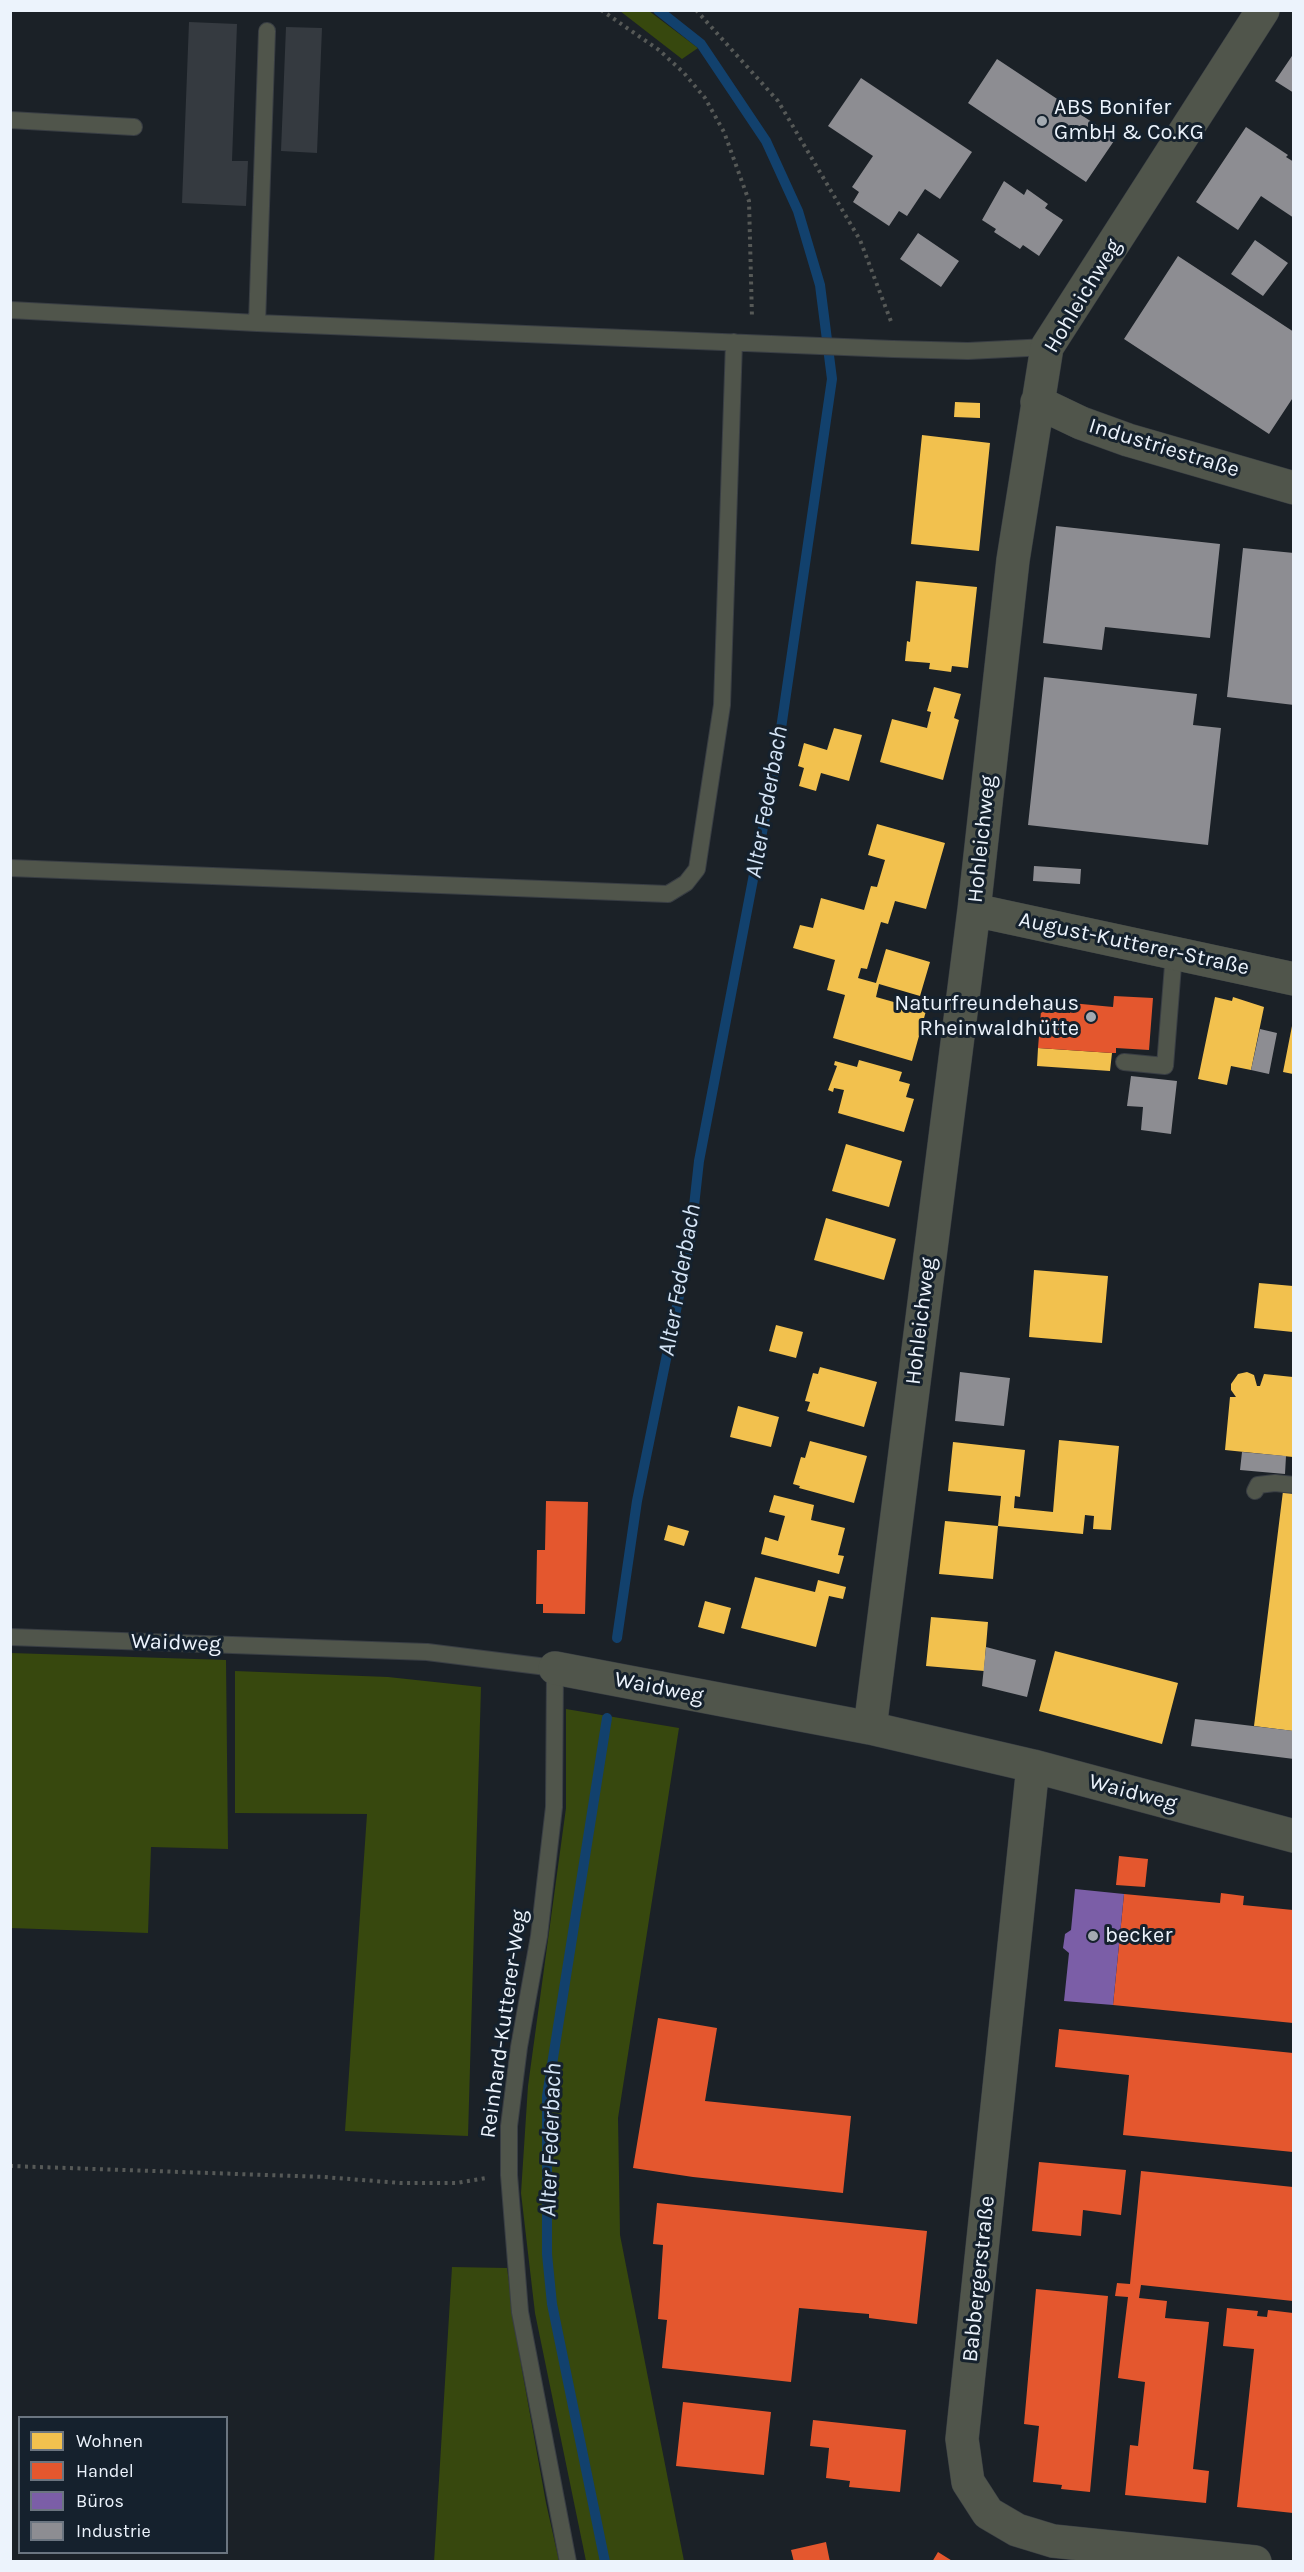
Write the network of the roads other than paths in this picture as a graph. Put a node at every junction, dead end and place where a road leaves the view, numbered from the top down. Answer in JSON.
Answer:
{"nodes":[{"id":1,"x":1263,"y":10,"type":"edge"},
{"id":2,"x":267,"y":31,"type":"dead end"},
{"id":3,"x":10,"y":120,"type":"edge"},
{"id":4,"x":134,"y":127,"type":"dead end"},
{"id":5,"x":10,"y":310,"type":"edge"},
{"id":6,"x":257,"y":323,"type":"junction"},
{"id":7,"x":734,"y":342,"type":"junction"},
{"id":8,"x":1047,"y":347,"type":"junction"},
{"id":9,"x":1037,"y":402,"type":"junction"},
{"id":10,"x":1293,"y":488,"type":"edge"},
{"id":11,"x":10,"y":868,"type":"edge"},
{"id":12,"x":974,"y":910,"type":"junction"},
{"id":13,"x":1174,"y":953,"type":"junction"},
{"id":14,"x":1293,"y":979,"type":"edge"},
{"id":15,"x":1124,"y":1062,"type":"dead end"},
{"id":16,"x":1293,"y":1485,"type":"edge"},
{"id":17,"x":1255,"y":1491,"type":"dead end"},
{"id":18,"x":10,"y":1637,"type":"edge"},
{"id":19,"x":555,"y":1668,"type":"junction"},
{"id":20,"x":870,"y":1728,"type":"junction"},
{"id":21,"x":1033,"y":1766,"type":"junction"},
{"id":22,"x":1293,"y":1836,"type":"edge"},
{"id":23,"x":568,"y":2562,"type":"edge"},
{"id":24,"x":1255,"y":2562,"type":"edge"}],
"edges":[{"from":1,"to":8,"type":"street","name":"Hohleichweg"},
{"from":2,"to":6,"type":"lane"},
{"from":3,"to":4,"type":"lane"},
{"from":5,"to":6,"type":"lane"},
{"from":6,"to":7,"type":"lane"},
{"from":7,"to":8,"type":"lane"},
{"from":7,"to":11,"type":"lane"},
{"from":8,"to":9,"type":"street","name":"Hohleichweg"},
{"from":9,"to":10,"type":"street","name":"Industriestraße"},
{"from":9,"to":12,"type":"street","name":"Hohleichweg"},
{"from":12,"to":13,"type":"street","name":"August-Kutterer-Straße"},
{"from":12,"to":20,"type":"street","name":"Hohleichweg"},
{"from":13,"to":14,"type":"street","name":"August-Kutterer-Straße"},
{"from":13,"to":15,"type":"lane"},
{"from":16,"to":17,"type":"lane"},
{"from":18,"to":19,"type":"lane","name":"Waidweg"},
{"from":19,"to":20,"type":"street","name":"Waidweg"},
{"from":19,"to":23,"type":"lane","name":"Reinhard-Kutterer-Weg"},
{"from":20,"to":21,"type":"street","name":"Waidweg"},
{"from":21,"to":22,"type":"street","name":"Waidweg"},
{"from":21,"to":24,"type":"street","name":"Babbergerstraße"}]}
